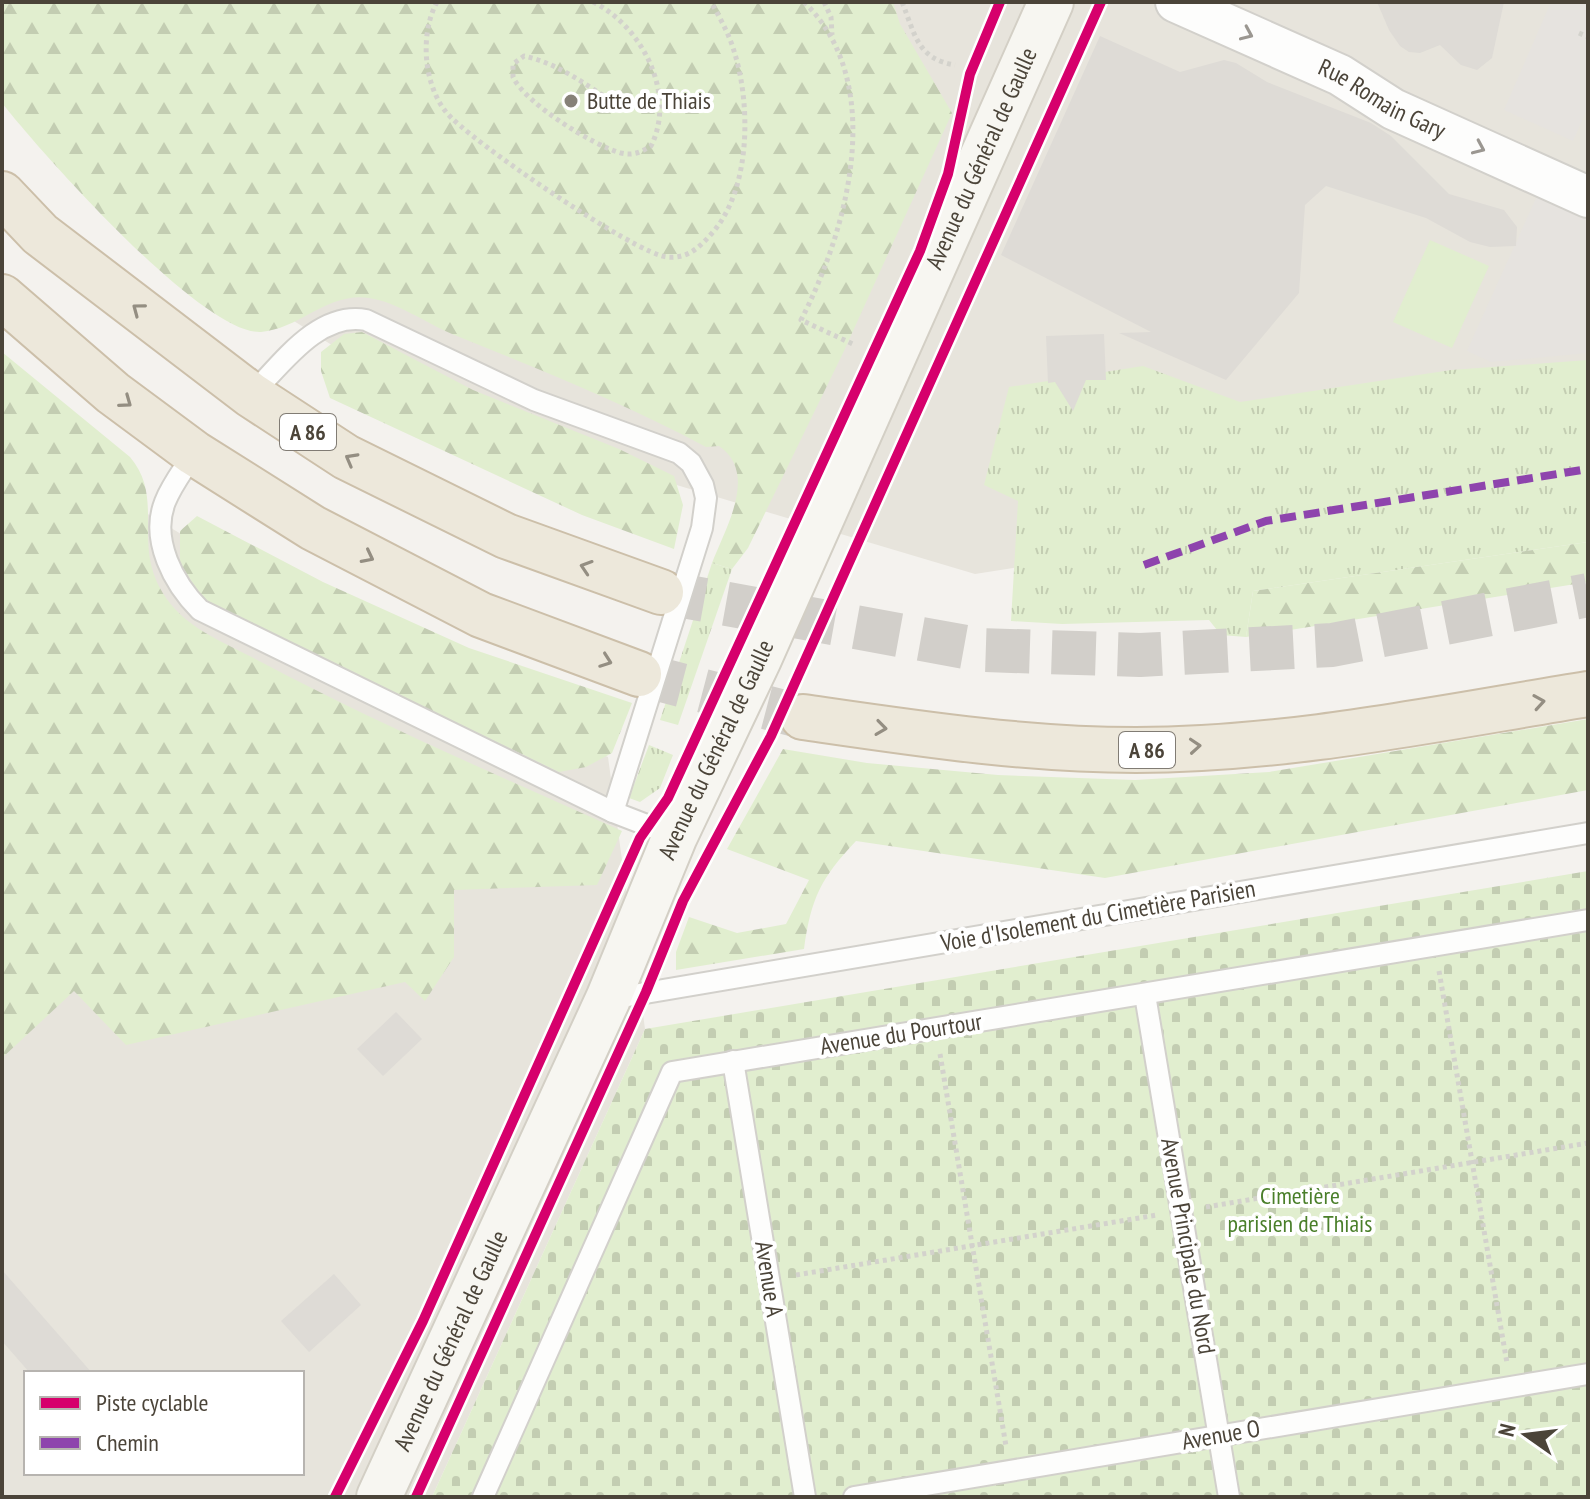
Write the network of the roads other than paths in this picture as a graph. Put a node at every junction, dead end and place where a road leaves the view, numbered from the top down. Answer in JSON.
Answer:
{"nodes":[{"id":1,"x":1051,"y":2,"type":"edge"},
{"id":2,"x":1176,"y":2,"type":"edge"},
{"id":3,"x":2,"y":194,"type":"edge"},
{"id":4,"x":1588,"y":197,"type":"edge"},
{"id":5,"x":2,"y":297,"type":"edge"},
{"id":6,"x":251,"y":395,"type":"junction"},
{"id":7,"x":194,"y":453,"type":"junction"},
{"id":8,"x":661,"y":592,"type":"tunnel mouth"},
{"id":9,"x":639,"y":674,"type":"tunnel mouth"},
{"id":10,"x":1588,"y":694,"type":"edge"},
{"id":11,"x":803,"y":717,"type":"tunnel mouth"},
{"id":12,"x":613,"y":812,"type":"junction"},
{"id":13,"x":1588,"y":833,"type":"edge"},
{"id":14,"x":675,"y":836,"type":"junction"},
{"id":15,"x":1588,"y":920,"type":"edge"},
{"id":16,"x":1145,"y":995,"type":"junction"},
{"id":17,"x":608,"y":999,"type":"junction"},
{"id":18,"x":733,"y":1061,"type":"junction"},
{"id":19,"x":1588,"y":1374,"type":"edge"},
{"id":20,"x":1220,"y":1435,"type":"junction"},
{"id":21,"x":379,"y":1497,"type":"edge"},
{"id":22,"x":483,"y":1497,"type":"edge"},
{"id":23,"x":805,"y":1497,"type":"edge"},
{"id":24,"x":854,"y":1497,"type":"edge"},
{"id":25,"x":1229,"y":1497,"type":"edge"}],
"edges":[{"from":1,"to":14,"type":"main road","name":"Avenue du Général de Gaulle"},
{"from":2,"to":4,"type":"street","name":"Rue Romain Gary","one_way":true},
{"from":6,"to":3,"type":"highway","number":"A 86","one_way":true},
{"from":5,"to":7,"type":"highway","one_way":true},
{"from":8,"to":6,"type":"highway","number":"A 86","one_way":true},
{"from":6,"to":12,"type":"lane"},
{"from":7,"to":9,"type":"highway","one_way":true},
{"from":7,"to":12,"type":"lane"},
{"from":11,"to":10,"type":"highway","number":"A 86","one_way":true},
{"from":12,"to":14,"type":"lane"},
{"from":13,"to":17,"type":"lane","name":"Voie d'Isolement du Cimetière Parisien"},
{"from":14,"to":17,"type":"main road","name":"Avenue du Général de Gaulle"},
{"from":15,"to":16,"type":"lane","name":"Avenue du Pourtour"},
{"from":16,"to":18,"type":"lane","name":"Avenue du Pourtour"},
{"from":16,"to":20,"type":"lane","name":"Avenue Principale du Nord"},
{"from":17,"to":21,"type":"main road","name":"Avenue du Général de Gaulle"},
{"from":18,"to":22,"type":"lane","name":"Avenue du Pourtour"},
{"from":18,"to":23,"type":"lane","name":"Avenue A"},
{"from":19,"to":20,"type":"lane","name":"Avenue O"},
{"from":20,"to":24,"type":"lane","name":"Avenue O"},
{"from":20,"to":25,"type":"lane","name":"Avenue Principale du Nord"}]}
